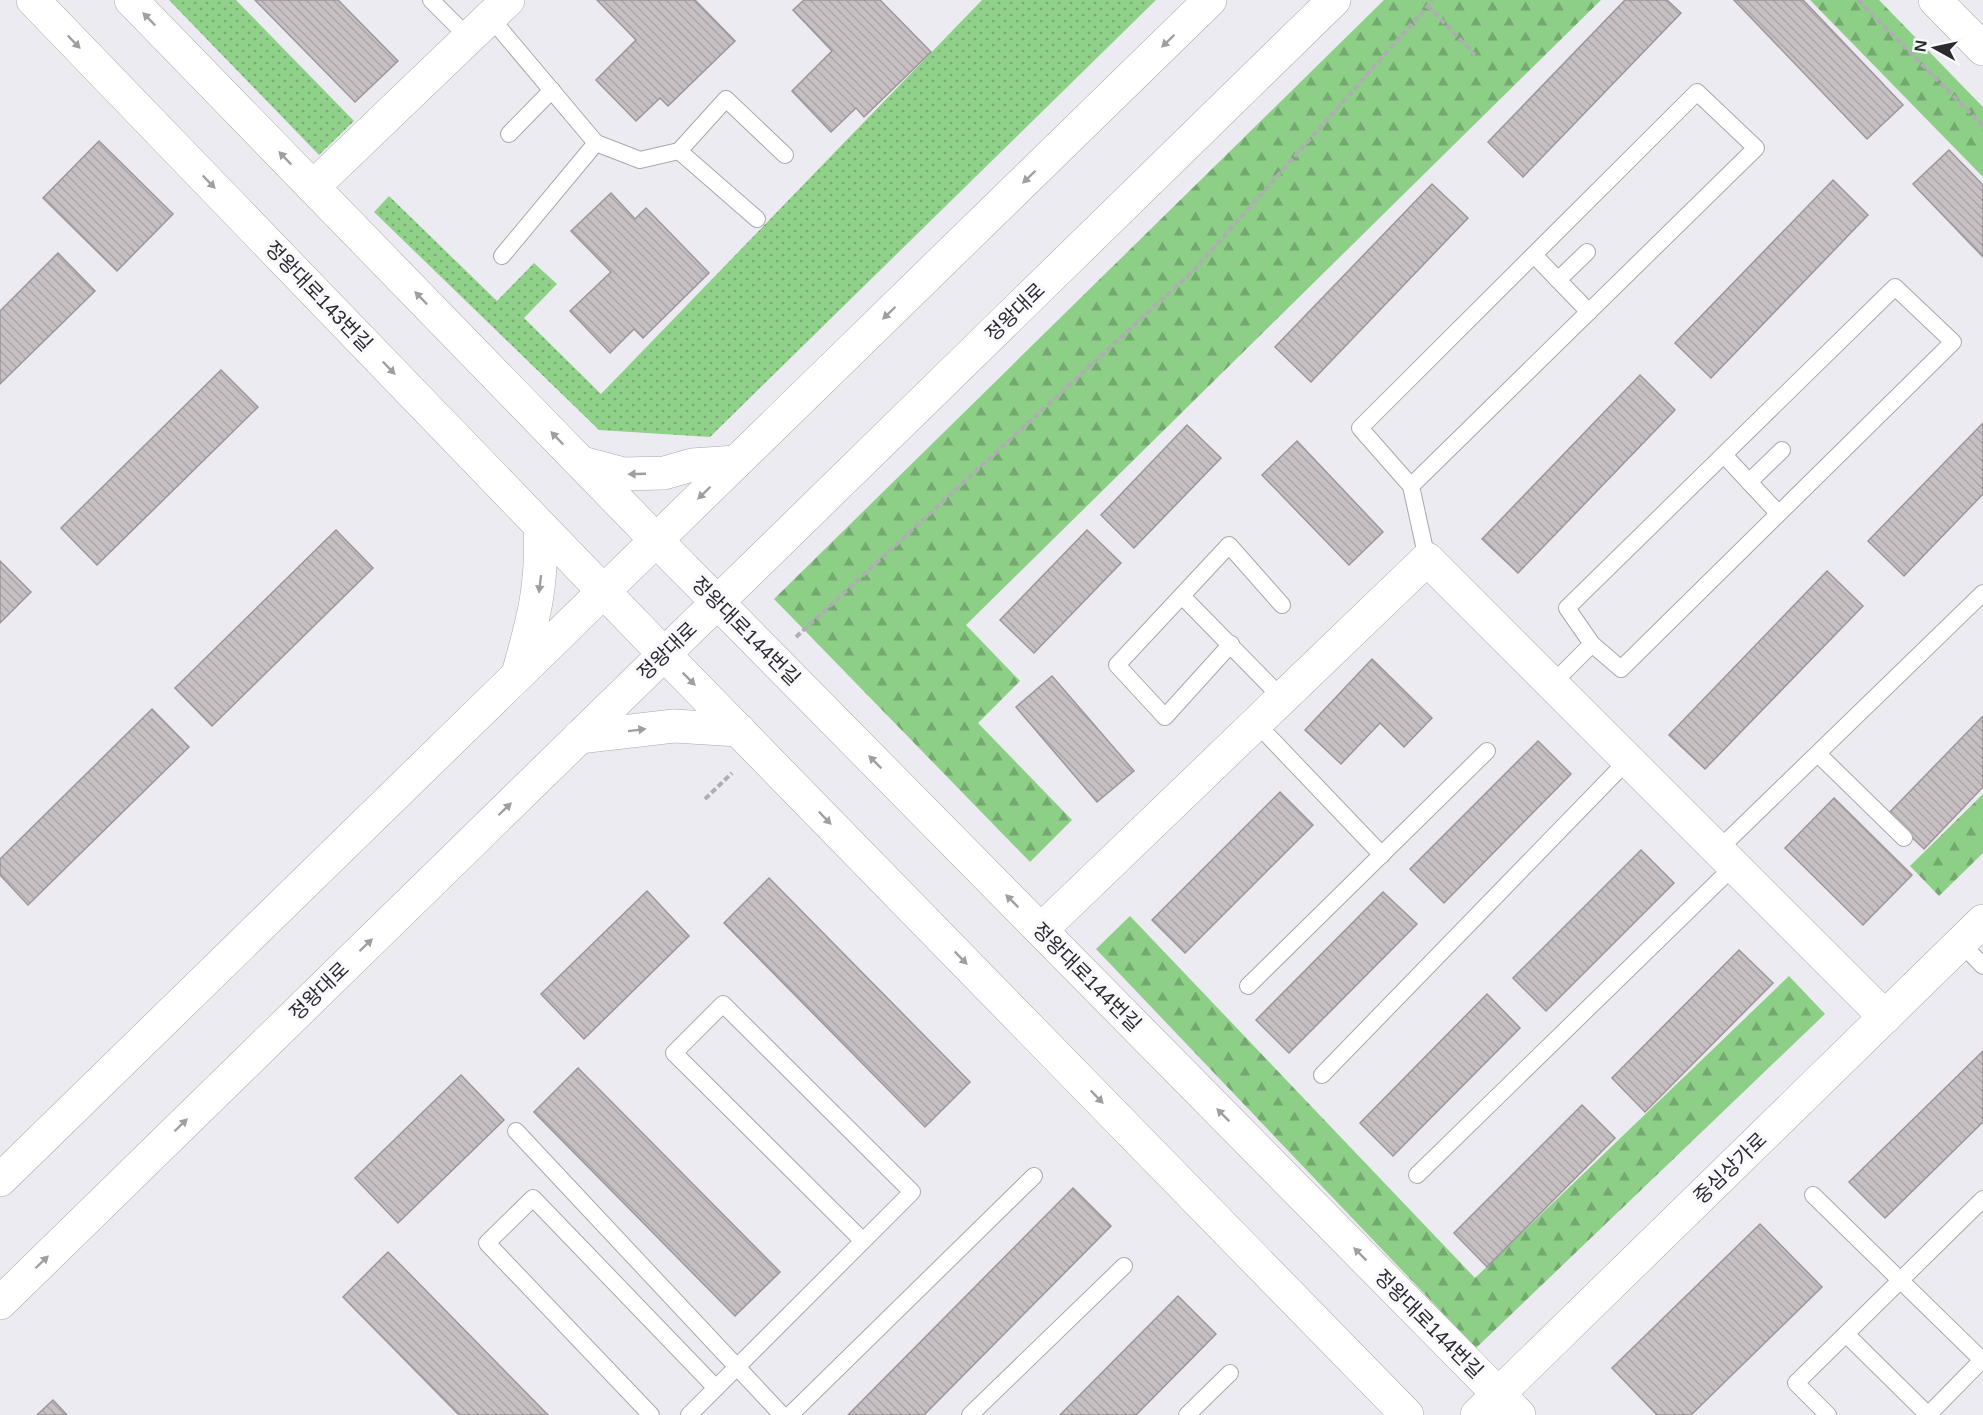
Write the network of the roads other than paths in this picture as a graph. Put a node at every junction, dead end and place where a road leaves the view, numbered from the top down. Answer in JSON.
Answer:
{"nodes":[{"id":1,"x":33,"y":0,"type":"edge"},
{"id":2,"x":131,"y":0,"type":"edge"},
{"id":3,"x":431,"y":0,"type":"edge"},
{"id":4,"x":1210,"y":0,"type":"edge"},
{"id":5,"x":1334,"y":0,"type":"edge"},
{"id":6,"x":1936,"y":0,"type":"edge"},
{"id":7,"x":489,"y":18,"type":"edge"},
{"id":8,"x":1983,"y":49,"type":"edge"},
{"id":9,"x":552,"y":90,"type":"junction"},
{"id":10,"x":509,"y":134,"type":"dead end"},
{"id":11,"x":596,"y":143,"type":"junction"},
{"id":12,"x":679,"y":151,"type":"junction"},
{"id":13,"x":785,"y":155,"type":"dead end"},
{"id":14,"x":313,"y":187,"type":"junction"},
{"id":15,"x":757,"y":219,"type":"dead end"},
{"id":16,"x":1587,"y":252,"type":"dead end"},
{"id":17,"x":1534,"y":255,"type":"junction"},
{"id":18,"x":502,"y":256,"type":"dead end"},
{"id":19,"x":1558,"y":280,"type":"junction"},
{"id":20,"x":1589,"y":312,"type":"junction"},
{"id":21,"x":1782,"y":450,"type":"dead end"},
{"id":22,"x":1724,"y":455,"type":"junction"},
{"id":23,"x":736,"y":462,"type":"junction"},
{"id":24,"x":582,"y":463,"type":"junction"},
{"id":25,"x":1749,"y":482,"type":"junction"},
{"id":26,"x":1411,"y":486,"type":"junction"},
{"id":27,"x":1778,"y":513,"type":"junction"},
{"id":28,"x":540,"y":526,"type":"junction"},
{"id":29,"x":656,"y":540,"type":"junction"},
{"id":30,"x":1427,"y":559,"type":"junction"},
{"id":31,"x":604,"y":591,"type":"junction"},
{"id":32,"x":1983,"y":593,"type":"edge"},
{"id":33,"x":1182,"y":596,"type":"junction"},
{"id":34,"x":718,"y":602,"type":"junction"},
{"id":35,"x":1282,"y":605,"type":"dead end"},
{"id":36,"x":1231,"y":644,"type":"junction"},
{"id":37,"x":1592,"y":644,"type":"junction"},
{"id":38,"x":664,"y":654,"type":"junction"},
{"id":39,"x":518,"y":675,"type":"junction"},
{"id":40,"x":1552,"y":684,"type":"junction"},
{"id":41,"x":1282,"y":698,"type":"junction"},
{"id":42,"x":1256,"y":723,"type":"junction"},
{"id":43,"x":579,"y":737,"type":"junction"},
{"id":44,"x":748,"y":739,"type":"junction"},
{"id":45,"x":1487,"y":751,"type":"dead end"},
{"id":46,"x":1818,"y":753,"type":"junction"},
{"id":47,"x":1628,"y":760,"type":"junction"},
{"id":48,"x":1904,"y":838,"type":"dead end"},
{"id":49,"x":1382,"y":855,"type":"junction"},
{"id":50,"x":1726,"y":858,"type":"junction"},
{"id":51,"x":1041,"y":930,"type":"junction"},
{"id":52,"x":1972,"y":932,"type":"edge"},
{"id":53,"x":1983,"y":966,"type":"edge"},
{"id":54,"x":1248,"y":986,"type":"dead end"},
{"id":55,"x":1885,"y":1017,"type":"junction"},
{"id":56,"x":1322,"y":1075,"type":"dead end"},
{"id":57,"x":516,"y":1131,"type":"dead end"},
{"id":58,"x":1417,"y":1175,"type":"dead end"},
{"id":59,"x":1034,"y":1176,"type":"dead end"},
{"id":60,"x":0,"y":1180,"type":"edge"},
{"id":61,"x":1813,"y":1195,"type":"dead end"},
{"id":62,"x":1983,"y":1199,"type":"edge"},
{"id":63,"x":863,"y":1241,"type":"junction"},
{"id":64,"x":1124,"y":1266,"type":"dead end"},
{"id":65,"x":1900,"y":1280,"type":"junction"},
{"id":66,"x":0,"y":1303,"type":"edge"},
{"id":67,"x":1846,"y":1334,"type":"junction"},
{"id":68,"x":1982,"y":1359,"type":"edge"},
{"id":69,"x":737,"y":1367,"type":"junction"},
{"id":70,"x":1230,"y":1373,"type":"dead end"},
{"id":71,"x":716,"y":1388,"type":"junction"},
{"id":72,"x":1498,"y":1408,"type":"edge"},
{"id":73,"x":651,"y":1415,"type":"edge"},
{"id":74,"x":689,"y":1415,"type":"edge"},
{"id":75,"x":782,"y":1415,"type":"edge"},
{"id":76,"x":790,"y":1415,"type":"edge"},
{"id":77,"x":970,"y":1415,"type":"edge"},
{"id":78,"x":1187,"y":1415,"type":"edge"},
{"id":79,"x":1407,"y":1415,"type":"edge"},
{"id":80,"x":1828,"y":1415,"type":"edge"}],
"edges":[{"from":1,"to":28,"type":"street","name":"정왕대로143번길","one_way":true},
{"from":14,"to":2,"type":"street","one_way":true},
{"from":3,"to":7,"type":"lane"},
{"from":4,"to":23,"type":"street","one_way":true},
{"from":5,"to":34,"type":"street","name":"정왕대로"},
{"from":6,"to":8,"type":"street"},
{"from":7,"to":9,"type":"lane"},
{"from":7,"to":14,"type":"street"},
{"from":9,"to":10,"type":"lane"},
{"from":9,"to":11,"type":"lane"},
{"from":11,"to":12,"type":"lane"},
{"from":11,"to":18,"type":"lane"},
{"from":12,"to":13,"type":"lane"},
{"from":12,"to":15,"type":"lane"},
{"from":24,"to":14,"type":"street","one_way":true},
{"from":16,"to":19,"type":"lane"},
{"from":17,"to":19,"type":"lane"},
{"from":17,"to":20,"type":"lane"},
{"from":17,"to":26,"type":"lane"},
{"from":19,"to":20,"type":"lane"},
{"from":20,"to":26,"type":"lane"},
{"from":21,"to":25,"type":"lane"},
{"from":22,"to":25,"type":"lane"},
{"from":22,"to":27,"type":"lane"},
{"from":22,"to":37,"type":"lane"},
{"from":23,"to":24,"type":"street","one_way":true},
{"from":23,"to":29,"type":"street","one_way":true},
{"from":24,"to":29,"type":"street"},
{"from":25,"to":27,"type":"lane"},
{"from":26,"to":30,"type":"lane"},
{"from":27,"to":37,"type":"lane"},
{"from":28,"to":31,"type":"street","name":"정왕대로143번길"},
{"from":28,"to":39,"type":"street","one_way":true},
{"from":29,"to":31,"type":"street"},
{"from":29,"to":34,"type":"street","name":"정왕대로144번길"},
{"from":30,"to":40,"type":"street"},
{"from":30,"to":41,"type":"street"},
{"from":31,"to":38,"type":"street"},
{"from":31,"to":39,"type":"street"},
{"from":32,"to":46,"type":"lane"},
{"from":33,"to":35,"type":"lane"},
{"from":33,"to":36,"type":"lane"},
{"from":33,"to":36,"type":"lane"},
{"from":34,"to":38,"type":"street","name":"정왕대로"},
{"from":51,"to":34,"type":"street","name":"정왕대로144번길","one_way":true},
{"from":36,"to":41,"type":"lane"},
{"from":37,"to":40,"type":"lane"},
{"from":38,"to":43,"type":"street","name":"정왕대로"},
{"from":38,"to":44,"type":"street","one_way":true},
{"from":39,"to":60,"type":"street"},
{"from":40,"to":47,"type":"street"},
{"from":41,"to":42,"type":"street"},
{"from":42,"to":49,"type":"lane"},
{"from":42,"to":51,"type":"street"},
{"from":43,"to":44,"type":"street","one_way":true},
{"from":66,"to":43,"type":"street","name":"정왕대로","one_way":true},
{"from":44,"to":79,"type":"street","one_way":true},
{"from":45,"to":49,"type":"lane"},
{"from":46,"to":48,"type":"lane"},
{"from":46,"to":50,"type":"lane"},
{"from":47,"to":50,"type":"street"},
{"from":47,"to":56,"type":"lane"},
{"from":49,"to":54,"type":"lane"},
{"from":50,"to":55,"type":"street"},
{"from":50,"to":58,"type":"lane"},
{"from":72,"to":51,"type":"street","name":"정왕대로144번길","one_way":true},
{"from":52,"to":53,"type":"lane"},
{"from":52,"to":55,"type":"street","name":"중심상가로"},
{"from":55,"to":72,"type":"street","name":"중심상가로"},
{"from":57,"to":69,"type":"lane"},
{"from":59,"to":76,"type":"lane"},
{"from":61,"to":65,"type":"lane"},
{"from":62,"to":65,"type":"lane"},
{"from":63,"to":63,"type":"lane"},
{"from":63,"to":69,"type":"lane"},
{"from":64,"to":77,"type":"lane"},
{"from":65,"to":67,"type":"lane"},
{"from":65,"to":68,"type":"lane"},
{"from":67,"to":68,"type":"lane"},
{"from":67,"to":80,"type":"lane"},
{"from":69,"to":71,"type":"lane"},
{"from":69,"to":75,"type":"lane"},
{"from":70,"to":78,"type":"lane"},
{"from":71,"to":73,"type":"lane"},
{"from":71,"to":74,"type":"lane"}]}
